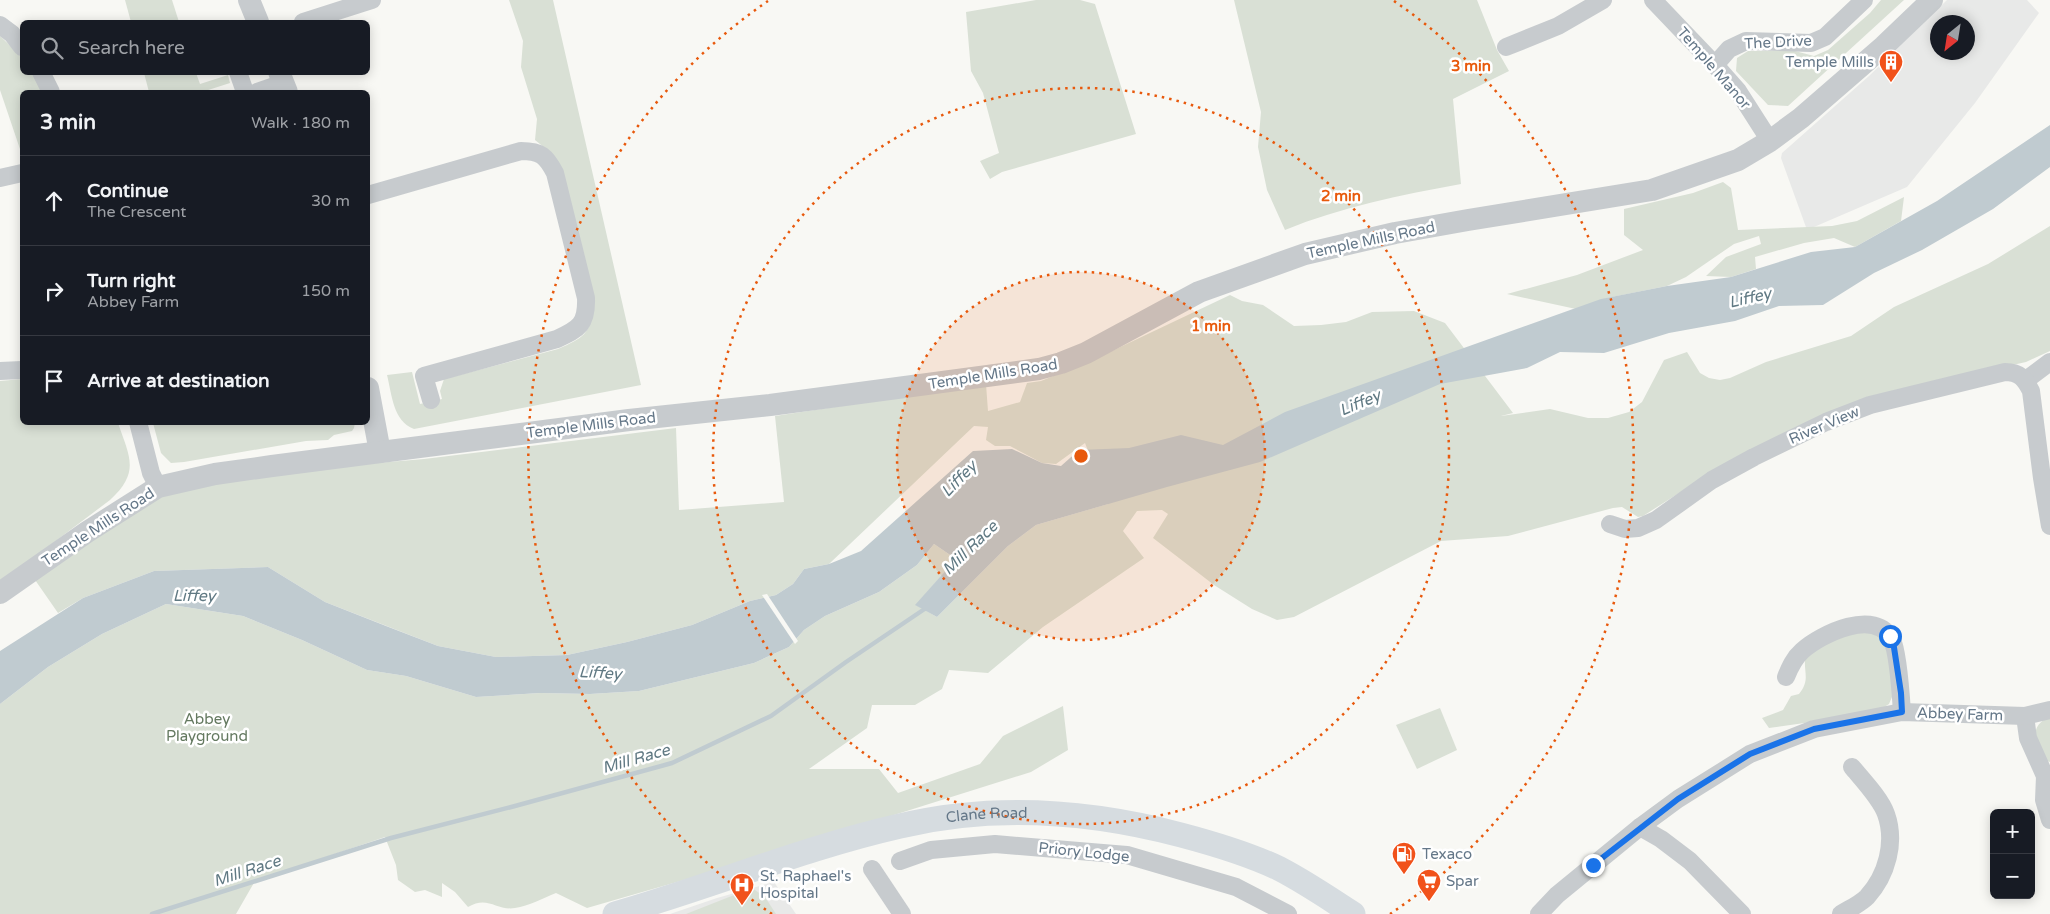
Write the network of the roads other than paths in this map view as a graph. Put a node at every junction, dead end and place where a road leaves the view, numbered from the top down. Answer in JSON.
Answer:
{"nodes":[{"id":1,"x":249,"y":0,"type":"edge"},
{"id":2,"x":372,"y":0,"type":"edge"},
{"id":3,"x":1604,"y":0,"type":"edge"},
{"id":4,"x":1653,"y":0,"type":"edge"},
{"id":5,"x":1864,"y":0,"type":"edge"},
{"id":6,"x":1932,"y":0,"type":"edge"},
{"id":7,"x":257,"y":20,"type":"edge"},
{"id":8,"x":309,"y":20,"type":"edge"},
{"id":9,"x":0,"y":25,"type":"edge"},
{"id":10,"x":20,"y":44,"type":"edge"},
{"id":11,"x":1506,"y":47,"type":"dead end"},
{"id":12,"x":1715,"y":65,"type":"junction"},
{"id":13,"x":42,"y":75,"type":"edge"},
{"id":14,"x":239,"y":75,"type":"edge"},
{"id":15,"x":283,"y":83,"type":"edge"},
{"id":16,"x":50,"y":90,"type":"edge"},
{"id":17,"x":244,"y":90,"type":"edge"},
{"id":18,"x":263,"y":90,"type":"edge"},
{"id":19,"x":1770,"y":141,"type":"junction"},
{"id":20,"x":20,"y":173,"type":"edge"},
{"id":21,"x":0,"y":178,"type":"edge"},
{"id":22,"x":370,"y":194,"type":"edge"},
{"id":23,"x":2050,"y":362,"type":"edge"},
{"id":24,"x":20,"y":370,"type":"edge"},
{"id":25,"x":0,"y":371,"type":"edge"},
{"id":26,"x":2026,"y":380,"type":"junction"},
{"id":27,"x":370,"y":399,"type":"edge"},
{"id":28,"x":431,"y":400,"type":"dead end"},
{"id":29,"x":139,"y":425,"type":"edge"},
{"id":30,"x":380,"y":452,"type":"junction"},
{"id":31,"x":158,"y":487,"type":"junction"},
{"id":32,"x":1610,"y":524,"type":"dead end"},
{"id":33,"x":2050,"y":526,"type":"edge"},
{"id":34,"x":0,"y":592,"type":"edge"},
{"id":35,"x":1786,"y":677,"type":"dead end"},
{"id":36,"x":2050,"y":710,"type":"edge"},
{"id":37,"x":1902,"y":712,"type":"junction"},
{"id":38,"x":2026,"y":716,"type":"junction"},
{"id":39,"x":1852,"y":767,"type":"dead end"},
{"id":40,"x":2048,"y":775,"type":"edge"},
{"id":41,"x":2050,"y":820,"type":"edge"},
{"id":42,"x":1640,"y":827,"type":"junction"},
{"id":43,"x":900,"y":861,"type":"dead end"},
{"id":44,"x":872,"y":869,"type":"dead end"},
{"id":45,"x":615,"y":914,"type":"edge"},
{"id":46,"x":902,"y":914,"type":"edge"},
{"id":47,"x":1288,"y":914,"type":"edge"},
{"id":48,"x":1353,"y":914,"type":"edge"},
{"id":49,"x":1540,"y":914,"type":"edge"},
{"id":50,"x":1742,"y":914,"type":"edge"},
{"id":51,"x":1841,"y":914,"type":"edge"}],
"edges":[{"from":1,"to":7,"type":"street"},
{"from":2,"to":8,"type":"street"},
{"from":3,"to":11,"type":"street"},
{"from":4,"to":12,"type":"street","name":"Temple Manor"},
{"from":5,"to":12,"type":"street","name":"The Drive"},
{"from":6,"to":19,"type":"street","name":"Temple Mills Road"},
{"from":9,"to":10,"type":"street"},
{"from":12,"to":19,"type":"street","name":"Temple Manor"},
{"from":13,"to":16,"type":"street"},
{"from":14,"to":17,"type":"street"},
{"from":15,"to":18,"type":"street"},
{"from":19,"to":30,"type":"street","name":"Temple Mills Road"},
{"from":20,"to":21,"type":"street"},
{"from":22,"to":28,"type":"street"},
{"from":23,"to":26,"type":"street"},
{"from":24,"to":25,"type":"street"},
{"from":26,"to":32,"type":"street","name":"River View"},
{"from":26,"to":33,"type":"street"},
{"from":27,"to":30,"type":"street"},
{"from":29,"to":31,"type":"street"},
{"from":30,"to":31,"type":"street","name":"Temple Mills Road"},
{"from":31,"to":34,"type":"street","name":"Temple Mills Road"},
{"from":35,"to":37,"type":"street"},
{"from":36,"to":38,"type":"street","name":"Abbey Farm"},
{"from":37,"to":38,"type":"street","name":"Abbey Farm"},
{"from":37,"to":42,"type":"street","name":"Abbey Farm"},
{"from":38,"to":40,"type":"street"},
{"from":39,"to":51,"type":"street"},
{"from":40,"to":41,"type":"street"},
{"from":42,"to":49,"type":"street","name":"Abbey Farm"},
{"from":42,"to":50,"type":"street"},
{"from":43,"to":47,"type":"street","name":"Priory Lodge"},
{"from":44,"to":46,"type":"street"},
{"from":45,"to":48,"type":"main road","name":"Clane Road"}]}
